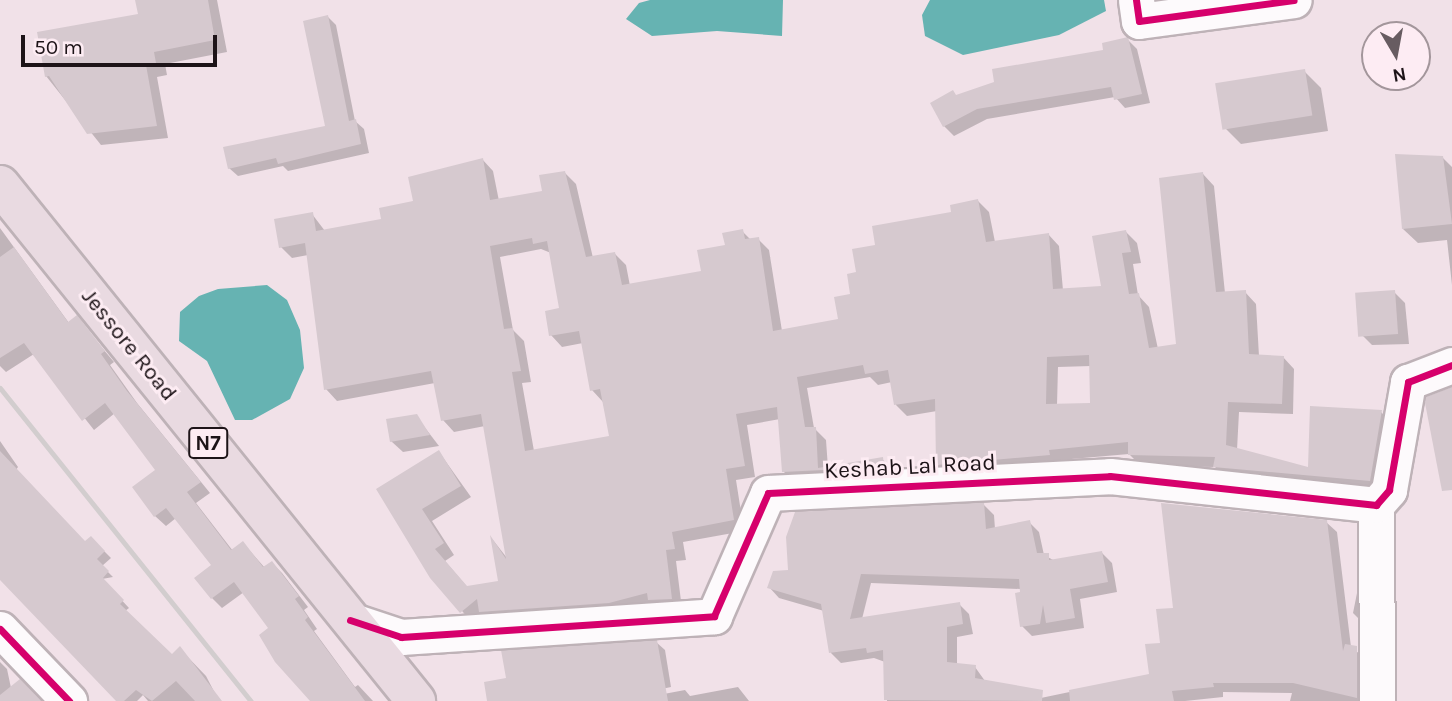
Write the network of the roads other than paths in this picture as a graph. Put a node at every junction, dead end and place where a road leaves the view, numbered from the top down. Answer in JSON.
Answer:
{"nodes":[{"id":1,"x":1136,"y":0,"type":"edge"},
{"id":2,"x":1294,"y":0,"type":"edge"},
{"id":3,"x":0,"y":185,"type":"edge"},
{"id":4,"x":1452,"y":365,"type":"edge"},
{"id":5,"x":1376,"y":505,"type":"junction"},
{"id":6,"x":350,"y":620,"type":"junction"},
{"id":7,"x":0,"y":629,"type":"edge"},
{"id":8,"x":69,"y":701,"type":"edge"},
{"id":9,"x":416,"y":701,"type":"edge"},
{"id":10,"x":1377,"y":701,"type":"edge"}],
"edges":[{"from":1,"to":2,"type":"street"},
{"from":3,"to":6,"type":"highway","name":"Jessore Road","number":"N7"},
{"from":4,"to":5,"type":"street"},
{"from":5,"to":6,"type":"street","name":"Keshab Lal Road"},
{"from":5,"to":10,"type":"street"},
{"from":6,"to":9,"type":"highway","name":"Jessore Road","number":"N7"},
{"from":7,"to":8,"type":"street"}]}
